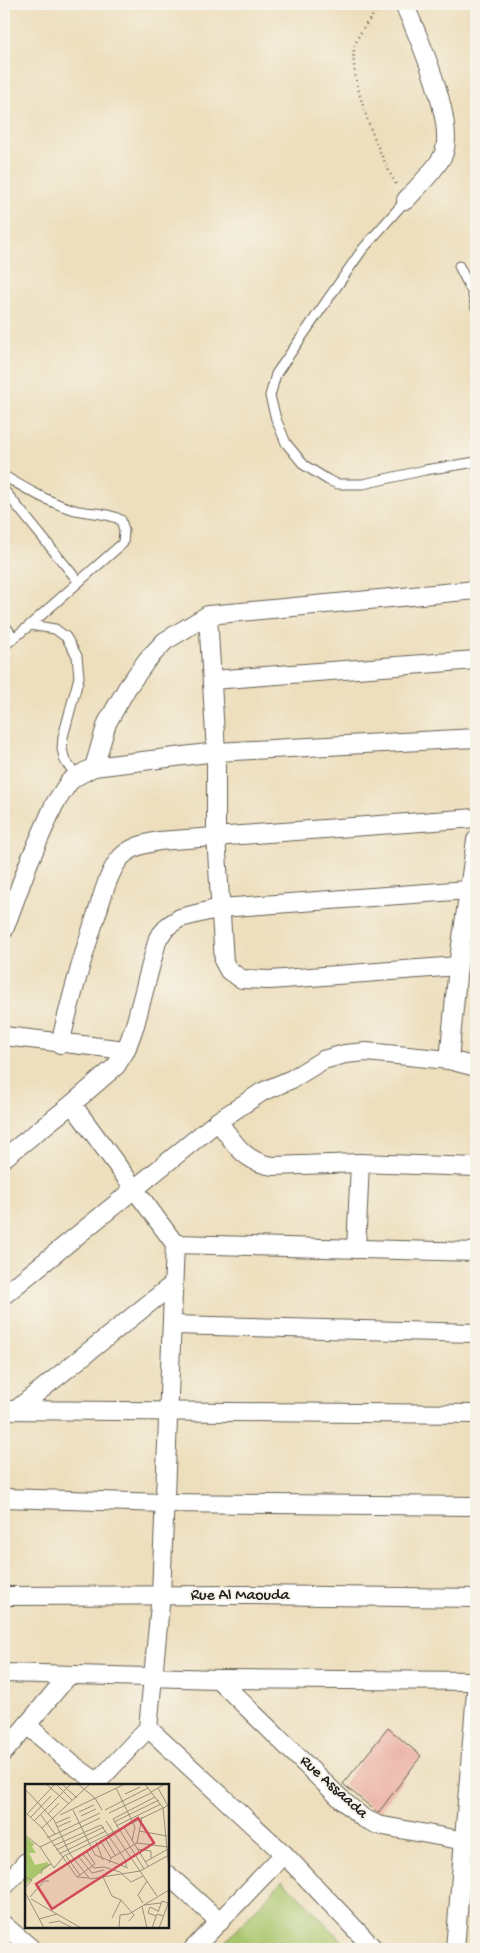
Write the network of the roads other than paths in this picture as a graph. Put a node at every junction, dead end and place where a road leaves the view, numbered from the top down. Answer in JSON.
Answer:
{"nodes":[{"id":1,"x":404,"y":4,"type":"edge"},
{"id":2,"x":406,"y":200,"type":"joint"},
{"id":3,"x":459,"y":266,"type":"dead end"},
{"id":4,"x":476,"y":308,"type":"edge"},
{"id":5,"x":476,"y":462,"type":"edge"},
{"id":6,"x":4,"y":476,"type":"edge"},
{"id":7,"x":4,"y":490,"type":"edge"},
{"id":8,"x":78,"y":581,"type":"junction"},
{"id":9,"x":476,"y":590,"type":"edge"},
{"id":10,"x":208,"y":615,"type":"junction"},
{"id":11,"x":4,"y":624,"type":"edge"},
{"id":12,"x":30,"y":625,"type":"junction"},
{"id":13,"x":14,"y":638,"type":"junction"},
{"id":14,"x":4,"y":646,"type":"edge"},
{"id":15,"x":476,"y":660,"type":"edge"},
{"id":16,"x":212,"y":680,"type":"junction"},
{"id":17,"x":476,"y":738,"type":"edge"},
{"id":18,"x":216,"y":752,"type":"junction"},
{"id":19,"x":94,"y":768,"type":"junction"},
{"id":20,"x":77,"y":776,"type":"junction"},
{"id":21,"x":476,"y":818,"type":"edge"},
{"id":22,"x":216,"y":836,"type":"junction"},
{"id":23,"x":476,"y":840,"type":"edge"},
{"id":24,"x":468,"y":890,"type":"junction"},
{"id":25,"x":220,"y":908,"type":"junction"},
{"id":26,"x":4,"y":930,"type":"edge"},
{"id":27,"x":458,"y":966,"type":"junction"},
{"id":28,"x":4,"y":1036,"type":"edge"},
{"id":29,"x":60,"y":1044,"type":"junction"},
{"id":30,"x":126,"y":1050,"type":"junction"},
{"id":31,"x":449,"y":1060,"type":"junction"},
{"id":32,"x":476,"y":1067,"type":"edge"},
{"id":33,"x":72,"y":1104,"type":"junction"},
{"id":34,"x":218,"y":1121,"type":"junction"},
{"id":35,"x":4,"y":1158,"type":"edge"},
{"id":36,"x":360,"y":1163,"type":"junction"},
{"id":37,"x":476,"y":1167,"type":"edge"},
{"id":38,"x":134,"y":1188,"type":"junction"},
{"id":39,"x":175,"y":1244,"type":"junction"},
{"id":40,"x":356,"y":1249,"type":"junction"},
{"id":41,"x":476,"y":1252,"type":"edge"},
{"id":42,"x":172,"y":1284,"type":"junction"},
{"id":43,"x":4,"y":1295,"type":"edge"},
{"id":44,"x":172,"y":1326,"type":"junction"},
{"id":45,"x":476,"y":1333,"type":"edge"},
{"id":46,"x":10,"y":1410,"type":"edge"},
{"id":47,"x":168,"y":1411,"type":"junction"},
{"id":48,"x":476,"y":1414,"type":"edge"},
{"id":49,"x":4,"y":1498,"type":"edge"},
{"id":50,"x":164,"y":1503,"type":"junction"},
{"id":51,"x":476,"y":1506,"type":"edge"},
{"id":52,"x":161,"y":1595,"type":"junction"},
{"id":53,"x":4,"y":1596,"type":"edge"},
{"id":54,"x":476,"y":1598,"type":"edge"},
{"id":55,"x":4,"y":1673,"type":"edge"},
{"id":56,"x":69,"y":1674,"type":"junction"},
{"id":57,"x":153,"y":1677,"type":"junction"},
{"id":58,"x":218,"y":1678,"type":"junction"},
{"id":59,"x":476,"y":1681,"type":"edge"},
{"id":60,"x":476,"y":1692,"type":"edge"},
{"id":61,"x":27,"y":1725,"type":"junction"},
{"id":62,"x":148,"y":1728,"type":"junction"},
{"id":63,"x":4,"y":1752,"type":"edge"},
{"id":64,"x":96,"y":1784,"type":"edge"},
{"id":65,"x":469,"y":1842,"type":"edge"},
{"id":66,"x":284,"y":1854,"type":"junction"},
{"id":67,"x":25,"y":1863,"type":"edge"},
{"id":68,"x":169,"y":1877,"type":"edge"},
{"id":69,"x":4,"y":1887,"type":"edge"},
{"id":70,"x":220,"y":1922,"type":"junction"},
{"id":71,"x":4,"y":1926,"type":"edge"},
{"id":72,"x":32,"y":1949,"type":"edge"},
{"id":73,"x":193,"y":1949,"type":"edge"},
{"id":74,"x":374,"y":1949,"type":"edge"},
{"id":75,"x":455,"y":1949,"type":"edge"}],
"edges":[{"from":1,"to":2,"type":"street"},
{"from":2,"to":5,"type":"lane"},
{"from":3,"to":4,"type":"lane"},
{"from":6,"to":8,"type":"lane"},
{"from":7,"to":8,"type":"lane"},
{"from":8,"to":12,"type":"lane"},
{"from":9,"to":10,"type":"street"},
{"from":10,"to":16,"type":"street"},
{"from":10,"to":19,"type":"street"},
{"from":11,"to":13,"type":"lane"},
{"from":12,"to":13,"type":"lane"},
{"from":12,"to":20,"type":"lane"},
{"from":13,"to":14,"type":"lane"},
{"from":15,"to":16,"type":"street"},
{"from":16,"to":18,"type":"street"},
{"from":17,"to":18,"type":"street"},
{"from":18,"to":19,"type":"street"},
{"from":18,"to":22,"type":"street"},
{"from":19,"to":20,"type":"street"},
{"from":20,"to":26,"type":"street"},
{"from":21,"to":22,"type":"street"},
{"from":22,"to":25,"type":"street"},
{"from":22,"to":29,"type":"street"},
{"from":23,"to":24,"type":"street"},
{"from":24,"to":25,"type":"street"},
{"from":24,"to":27,"type":"street"},
{"from":25,"to":27,"type":"street"},
{"from":25,"to":30,"type":"street"},
{"from":27,"to":31,"type":"street"},
{"from":28,"to":29,"type":"street"},
{"from":29,"to":30,"type":"street"},
{"from":30,"to":33,"type":"street"},
{"from":31,"to":32,"type":"street"},
{"from":31,"to":34,"type":"street"},
{"from":33,"to":35,"type":"street"},
{"from":33,"to":38,"type":"street"},
{"from":34,"to":36,"type":"street"},
{"from":34,"to":38,"type":"street"},
{"from":36,"to":37,"type":"street"},
{"from":36,"to":40,"type":"street"},
{"from":38,"to":39,"type":"street"},
{"from":38,"to":43,"type":"street"},
{"from":39,"to":40,"type":"street"},
{"from":39,"to":42,"type":"street"},
{"from":40,"to":41,"type":"street"},
{"from":42,"to":44,"type":"street"},
{"from":42,"to":46,"type":"street"},
{"from":44,"to":45,"type":"street"},
{"from":44,"to":47,"type":"street"},
{"from":46,"to":47,"type":"street"},
{"from":47,"to":48,"type":"street"},
{"from":47,"to":50,"type":"street"},
{"from":49,"to":50,"type":"street"},
{"from":50,"to":51,"type":"street"},
{"from":50,"to":52,"type":"street"},
{"from":52,"to":53,"type":"street","name":"Rue Al Maouda"},
{"from":52,"to":54,"type":"street","name":"Rue Al Maouda"},
{"from":52,"to":57,"type":"street"},
{"from":55,"to":56,"type":"street"},
{"from":56,"to":57,"type":"street"},
{"from":56,"to":61,"type":"street"},
{"from":57,"to":58,"type":"street"},
{"from":57,"to":62,"type":"street"},
{"from":58,"to":59,"type":"street"},
{"from":58,"to":65,"type":"street","name":"Rue Assaada"},
{"from":60,"to":65,"type":"street"},
{"from":61,"to":63,"type":"street"},
{"from":61,"to":64,"type":"street"},
{"from":62,"to":64,"type":"street"},
{"from":62,"to":66,"type":"street"},
{"from":65,"to":75,"type":"street"},
{"from":66,"to":70,"type":"street"},
{"from":66,"to":74,"type":"street"},
{"from":67,"to":69,"type":"street"},
{"from":68,"to":70,"type":"street"},
{"from":70,"to":73,"type":"street"},
{"from":71,"to":72,"type":"street"}]}
